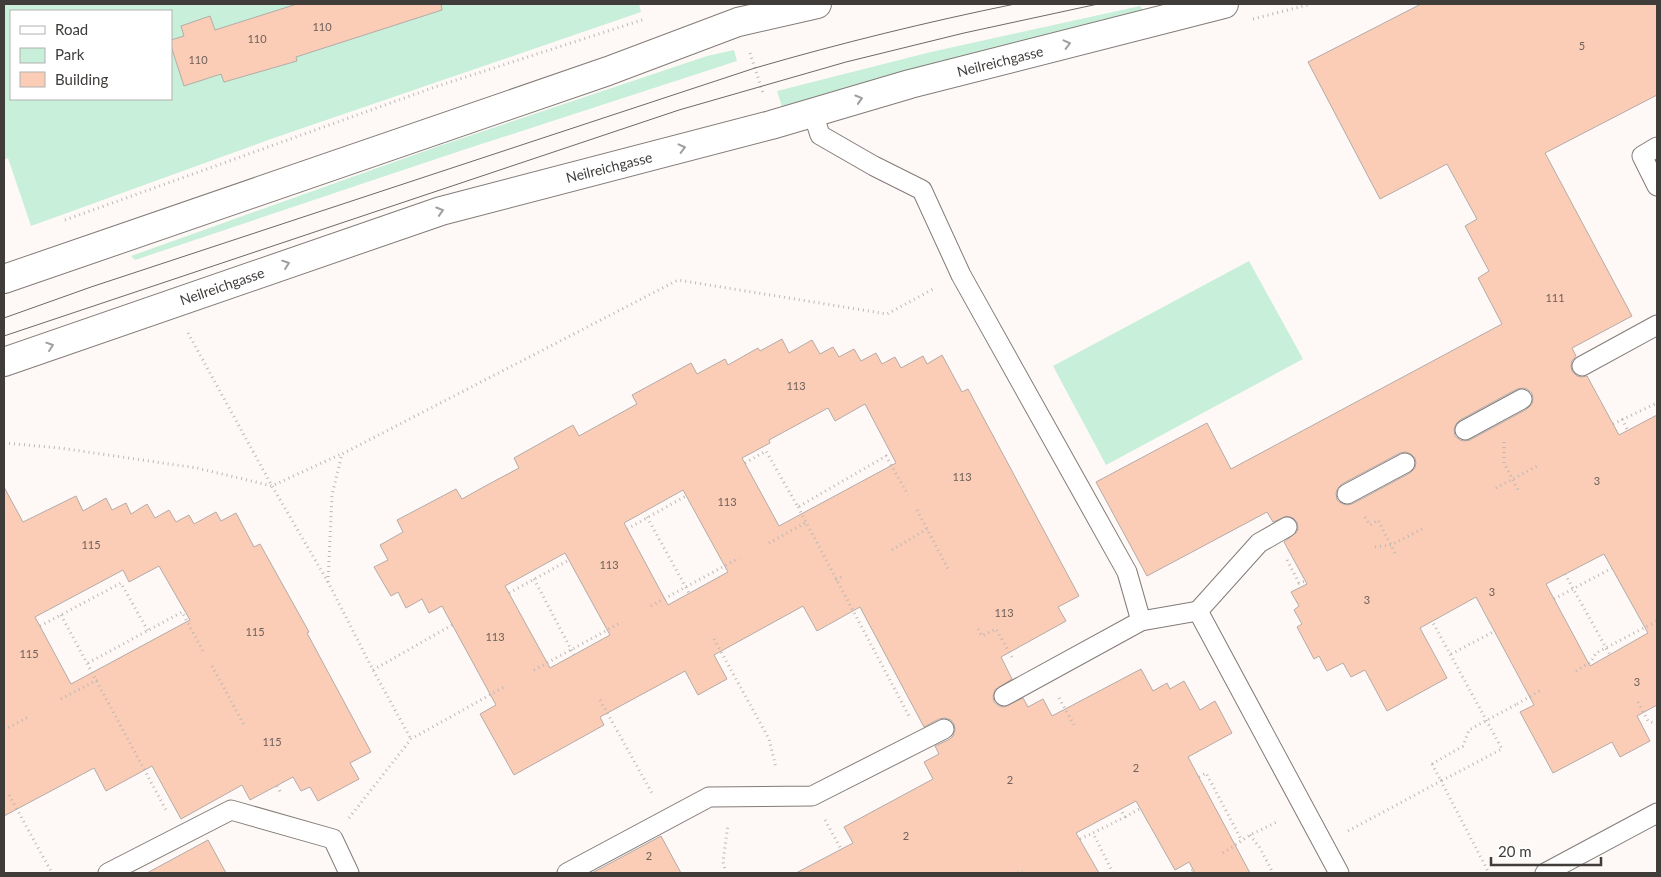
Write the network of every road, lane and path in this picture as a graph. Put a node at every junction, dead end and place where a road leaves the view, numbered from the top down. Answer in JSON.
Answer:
{"nodes":[{"id":1,"x":817,"y":4,"type":"edge"},
{"id":2,"x":1224,"y":4,"type":"edge"},
{"id":3,"x":648,"y":18,"type":"dead end"},
{"id":4,"x":812,"y":113,"type":"junction"},
{"id":5,"x":1657,"y":147,"type":"edge"},
{"id":6,"x":1657,"y":186,"type":"edge"},
{"id":7,"x":60,"y":222,"type":"dead end"},
{"id":8,"x":961,"y":275,"type":"junction"},
{"id":9,"x":4,"y":279,"type":"edge"},
{"id":10,"x":176,"y":303,"type":"junction"},
{"id":11,"x":1657,"y":325,"type":"edge"},
{"id":12,"x":4,"y":362,"type":"edge"},
{"id":13,"x":1582,"y":366,"type":"dead end"},
{"id":14,"x":1522,"y":399,"type":"dead end"},
{"id":15,"x":1657,"y":403,"type":"edge"},
{"id":16,"x":1492,"y":415,"type":"junction"},
{"id":17,"x":1622,"y":419,"type":"junction"},
{"id":18,"x":1613,"y":424,"type":"dead end"},
{"id":19,"x":1465,"y":430,"type":"dead end"},
{"id":20,"x":1628,"y":430,"type":"dead end"},
{"id":21,"x":4,"y":443,"type":"edge"},
{"id":22,"x":342,"y":454,"type":"junction"},
{"id":23,"x":745,"y":463,"type":"dead end"},
{"id":24,"x":1405,"y":463,"type":"dead end"},
{"id":25,"x":1539,"y":465,"type":"dead end"},
{"id":26,"x":1513,"y":480,"type":"junction"},
{"id":27,"x":272,"y":486,"type":"junction"},
{"id":28,"x":1496,"y":488,"type":"dead end"},
{"id":29,"x":1518,"y":490,"type":"dead end"},
{"id":30,"x":1347,"y":494,"type":"dead end"},
{"id":31,"x":908,"y":495,"type":"dead end"},
{"id":32,"x":686,"y":496,"type":"dead end"},
{"id":33,"x":798,"y":507,"type":"junction"},
{"id":34,"x":917,"y":510,"type":"dead end"},
{"id":35,"x":648,"y":517,"type":"junction"},
{"id":36,"x":805,"y":523,"type":"junction"},
{"id":37,"x":1370,"y":525,"type":"dead end"},
{"id":38,"x":1288,"y":527,"type":"dead end"},
{"id":39,"x":627,"y":529,"type":"dead end"},
{"id":40,"x":927,"y":529,"type":"junction"},
{"id":41,"x":1422,"y":529,"type":"dead end"},
{"id":42,"x":769,"y":542,"type":"dead end"},
{"id":43,"x":1391,"y":545,"type":"junction"},
{"id":44,"x":1375,"y":547,"type":"dead end"},
{"id":45,"x":892,"y":550,"type":"dead end"},
{"id":46,"x":1396,"y":555,"type":"dead end"},
{"id":47,"x":739,"y":558,"type":"dead end"},
{"id":48,"x":569,"y":560,"type":"dead end"},
{"id":49,"x":1612,"y":568,"type":"dead end"},
{"id":50,"x":948,"y":569,"type":"dead end"},
{"id":51,"x":1565,"y":574,"type":"dead end"},
{"id":52,"x":843,"y":576,"type":"dead end"},
{"id":53,"x":534,"y":579,"type":"junction"},
{"id":54,"x":836,"y":580,"type":"junction"},
{"id":55,"x":328,"y":582,"type":"junction"},
{"id":56,"x":686,"y":587,"type":"junction"},
{"id":57,"x":1573,"y":589,"type":"junction"},
{"id":58,"x":509,"y":593,"type":"dead end"},
{"id":59,"x":689,"y":593,"type":"dead end"},
{"id":60,"x":1554,"y":599,"type":"dead end"},
{"id":61,"x":651,"y":606,"type":"dead end"},
{"id":62,"x":1198,"y":611,"type":"junction"},
{"id":63,"x":61,"y":615,"type":"junction"},
{"id":64,"x":1141,"y":621,"type":"junction"},
{"id":65,"x":1432,"y":621,"type":"dead end"},
{"id":66,"x":1657,"y":621,"type":"edge"},
{"id":67,"x":622,"y":622,"type":"dead end"},
{"id":68,"x":452,"y":625,"type":"dead end"},
{"id":69,"x":40,"y":626,"type":"dead end"},
{"id":70,"x":978,"y":628,"type":"dead end"},
{"id":71,"x":148,"y":631,"type":"junction"},
{"id":72,"x":1495,"y":631,"type":"dead end"},
{"id":73,"x":714,"y":639,"type":"dead end"},
{"id":74,"x":1606,"y":648,"type":"junction"},
{"id":75,"x":571,"y":650,"type":"junction"},
{"id":76,"x":204,"y":651,"type":"dead end"},
{"id":77,"x":1451,"y":654,"type":"junction"},
{"id":78,"x":574,"y":655,"type":"dead end"},
{"id":79,"x":1610,"y":655,"type":"dead end"},
{"id":80,"x":87,"y":663,"type":"junction"},
{"id":81,"x":212,"y":666,"type":"dead end"},
{"id":82,"x":373,"y":670,"type":"junction"},
{"id":83,"x":534,"y":670,"type":"dead end"},
{"id":84,"x":1576,"y":671,"type":"dead end"},
{"id":85,"x":97,"y":680,"type":"junction"},
{"id":86,"x":1027,"y":684,"type":"junction"},
{"id":87,"x":504,"y":687,"type":"dead end"},
{"id":88,"x":1543,"y":689,"type":"dead end"},
{"id":89,"x":1004,"y":696,"type":"dead end"},
{"id":90,"x":61,"y":699,"type":"dead end"},
{"id":91,"x":600,"y":700,"type":"dead end"},
{"id":92,"x":1638,"y":702,"type":"dead end"},
{"id":93,"x":30,"y":716,"type":"dead end"},
{"id":94,"x":1657,"y":724,"type":"edge"},
{"id":95,"x":244,"y":725,"type":"dead end"},
{"id":96,"x":944,"y":729,"type":"dead end"},
{"id":97,"x":4,"y":730,"type":"edge"},
{"id":98,"x":411,"y":739,"type":"junction"},
{"id":99,"x":922,"y":740,"type":"junction"},
{"id":100,"x":1199,"y":777,"type":"dead end"},
{"id":101,"x":1440,"y":781,"type":"junction"},
{"id":102,"x":649,"y":789,"type":"dead end"},
{"id":103,"x":9,"y":796,"type":"dead end"},
{"id":104,"x":732,"y":796,"type":"junction"},
{"id":105,"x":782,"y":796,"type":"junction"},
{"id":106,"x":1141,"y":808,"type":"dead end"},
{"id":107,"x":1120,"y":809,"type":"dead end"},
{"id":108,"x":1657,"y":813,"type":"edge"},
{"id":109,"x":1125,"y":817,"type":"junction"},
{"id":110,"x":1282,"y":819,"type":"dead end"},
{"id":111,"x":1093,"y":833,"type":"junction"},
{"id":112,"x":1250,"y":835,"type":"junction"},
{"id":113,"x":180,"y":837,"type":"junction"},
{"id":114,"x":333,"y":839,"type":"junction"},
{"id":115,"x":1080,"y":840,"type":"dead end"},
{"id":116,"x":1242,"y":841,"type":"junction"},
{"id":117,"x":1323,"y":844,"type":"junction"},
{"id":118,"x":1223,"y":853,"type":"dead end"},
{"id":119,"x":1193,"y":870,"type":"dead end"},
{"id":120,"x":1023,"y":871,"type":"dead end"},
{"id":121,"x":52,"y":873,"type":"edge"},
{"id":122,"x":108,"y":873,"type":"edge"},
{"id":123,"x":349,"y":873,"type":"edge"},
{"id":124,"x":567,"y":873,"type":"edge"},
{"id":125,"x":726,"y":873,"type":"edge"},
{"id":126,"x":1018,"y":873,"type":"edge"},
{"id":127,"x":1113,"y":873,"type":"edge"},
{"id":128,"x":1187,"y":873,"type":"edge"},
{"id":129,"x":1273,"y":873,"type":"edge"},
{"id":130,"x":1339,"y":873,"type":"edge"},
{"id":131,"x":1489,"y":873,"type":"edge"},
{"id":132,"x":1546,"y":873,"type":"edge"}],
"edges":[{"from":1,"to":9,"type":"street"},
{"from":4,"to":2,"type":"street","name":"Neilreichgasse","one_way":true},
{"from":3,"to":7,"type":"path"},
{"from":4,"to":8,"type":"lane"},
{"from":10,"to":4,"type":"street","name":"Neilreichgasse","one_way":true},
{"from":5,"to":6,"type":"lane"},
{"from":8,"to":22,"type":"path"},
{"from":8,"to":64,"type":"lane"},
{"from":12,"to":10,"type":"street","name":"Neilreichgasse","one_way":true},
{"from":10,"to":27,"type":"path"},
{"from":11,"to":13,"type":"lane"},
{"from":14,"to":16,"type":"lane"},
{"from":15,"to":17,"type":"path"},
{"from":16,"to":19,"type":"lane"},
{"from":16,"to":26,"type":"path"},
{"from":17,"to":18,"type":"path"},
{"from":17,"to":20,"type":"path"},
{"from":21,"to":27,"type":"path"},
{"from":22,"to":27,"type":"path"},
{"from":22,"to":55,"type":"path"},
{"from":23,"to":33,"type":"path"},
{"from":24,"to":30,"type":"lane"},
{"from":25,"to":26,"type":"path"},
{"from":26,"to":28,"type":"path"},
{"from":26,"to":29,"type":"path"},
{"from":27,"to":55,"type":"path"},
{"from":31,"to":33,"type":"path"},
{"from":32,"to":35,"type":"path"},
{"from":33,"to":36,"type":"path"},
{"from":34,"to":40,"type":"path"},
{"from":35,"to":39,"type":"path"},
{"from":35,"to":56,"type":"path"},
{"from":36,"to":42,"type":"path"},
{"from":36,"to":54,"type":"path"},
{"from":37,"to":43,"type":"path"},
{"from":38,"to":62,"type":"lane"},
{"from":40,"to":45,"type":"path"},
{"from":40,"to":50,"type":"path"},
{"from":41,"to":43,"type":"path"},
{"from":43,"to":44,"type":"path"},
{"from":43,"to":46,"type":"path"},
{"from":47,"to":56,"type":"path"},
{"from":48,"to":53,"type":"path"},
{"from":49,"to":57,"type":"path"},
{"from":51,"to":57,"type":"path"},
{"from":52,"to":54,"type":"path"},
{"from":53,"to":58,"type":"path"},
{"from":53,"to":75,"type":"path"},
{"from":54,"to":99,"type":"path"},
{"from":55,"to":82,"type":"path"},
{"from":56,"to":59,"type":"path"},
{"from":56,"to":61,"type":"path"},
{"from":57,"to":60,"type":"path"},
{"from":57,"to":74,"type":"path"},
{"from":62,"to":64,"type":"lane"},
{"from":62,"to":117,"type":"lane"},
{"from":63,"to":69,"type":"path"},
{"from":63,"to":71,"type":"path"},
{"from":63,"to":80,"type":"path"},
{"from":64,"to":86,"type":"lane"},
{"from":65,"to":77,"type":"path"},
{"from":66,"to":74,"type":"path"},
{"from":67,"to":75,"type":"path"},
{"from":68,"to":82,"type":"path"},
{"from":70,"to":86,"type":"path"},
{"from":71,"to":76,"type":"path"},
{"from":71,"to":80,"type":"path"},
{"from":72,"to":77,"type":"path"},
{"from":73,"to":105,"type":"path"},
{"from":74,"to":79,"type":"path"},
{"from":74,"to":84,"type":"path"},
{"from":75,"to":78,"type":"path"},
{"from":75,"to":83,"type":"path"},
{"from":77,"to":101,"type":"path"},
{"from":80,"to":85,"type":"path"},
{"from":81,"to":95,"type":"path"},
{"from":82,"to":98,"type":"path"},
{"from":85,"to":90,"type":"path"},
{"from":85,"to":113,"type":"path"},
{"from":86,"to":89,"type":"lane"},
{"from":87,"to":98,"type":"path"},
{"from":88,"to":101,"type":"path","bridge":true},
{"from":91,"to":102,"type":"path"},
{"from":92,"to":94,"type":"path"},
{"from":93,"to":97,"type":"path"},
{"from":96,"to":99,"type":"lane"},
{"from":98,"to":114,"type":"path"},
{"from":99,"to":105,"type":"lane"},
{"from":100,"to":116,"type":"path"},
{"from":101,"to":117,"type":"path"},
{"from":101,"to":131,"type":"path"},
{"from":103,"to":121,"type":"path"},
{"from":104,"to":105,"type":"lane"},
{"from":104,"to":124,"type":"lane"},
{"from":104,"to":125,"type":"path"},
{"from":106,"to":109,"type":"path"},
{"from":107,"to":109,"type":"path"},
{"from":108,"to":132,"type":"lane"},
{"from":109,"to":111,"type":"path"},
{"from":110,"to":112,"type":"path"},
{"from":111,"to":115,"type":"path"},
{"from":111,"to":127,"type":"path"},
{"from":112,"to":116,"type":"path"},
{"from":112,"to":129,"type":"path"},
{"from":113,"to":114,"type":"lane"},
{"from":113,"to":122,"type":"lane"},
{"from":114,"to":123,"type":"lane"},
{"from":116,"to":118,"type":"path"},
{"from":117,"to":130,"type":"lane"},
{"from":119,"to":128,"type":"path"},
{"from":120,"to":126,"type":"path"}]}
